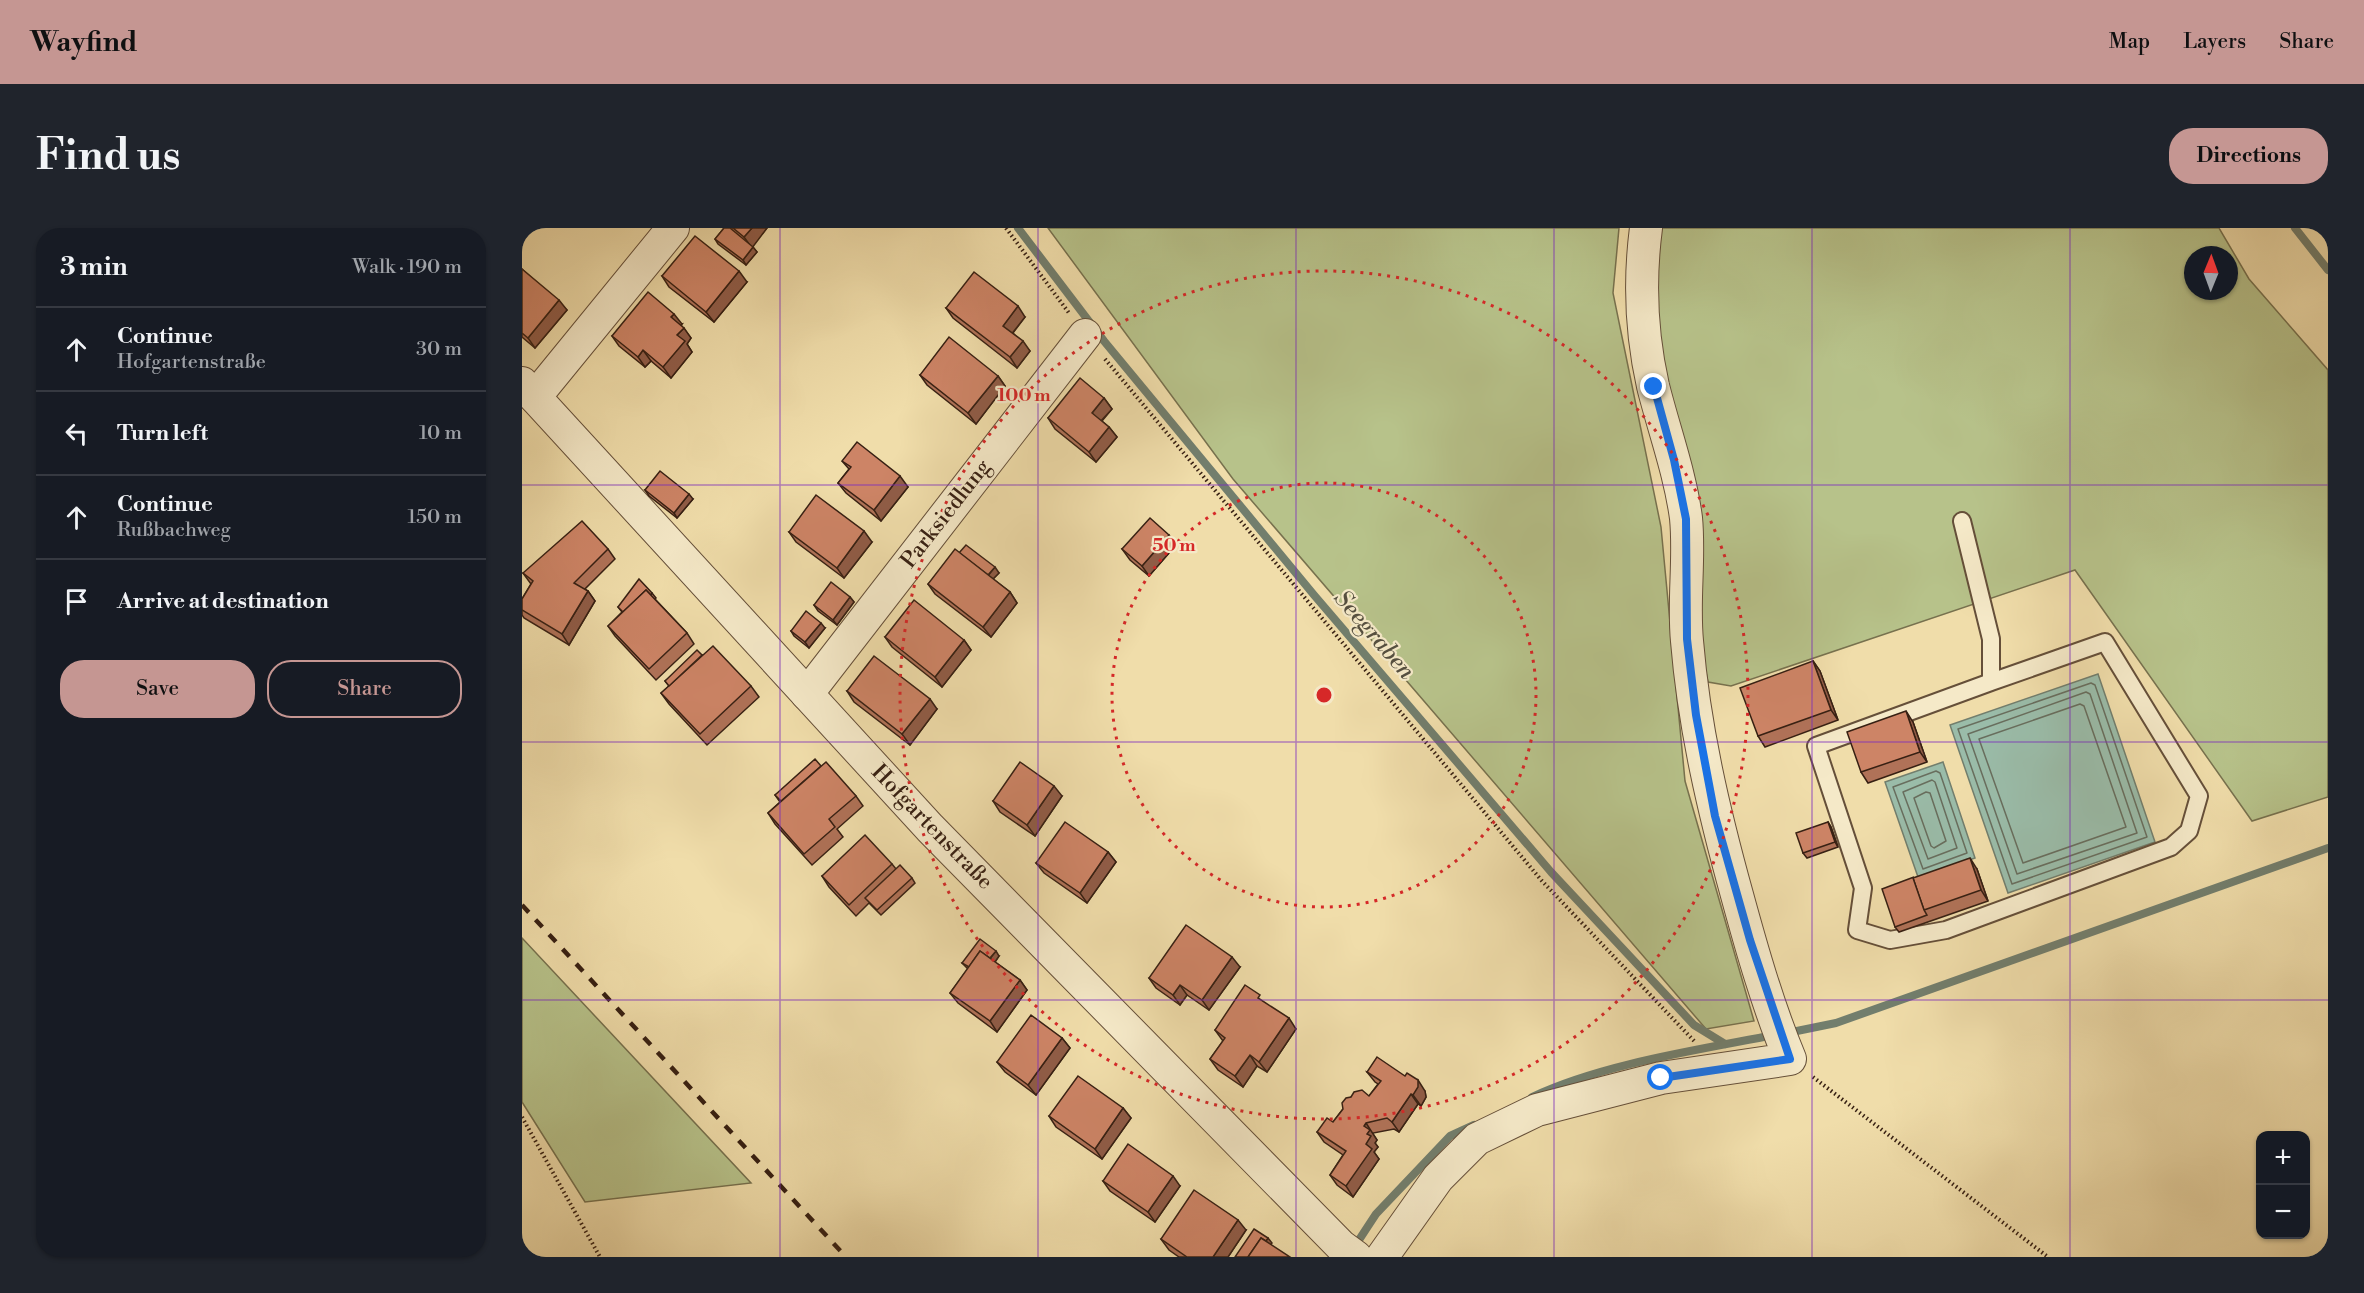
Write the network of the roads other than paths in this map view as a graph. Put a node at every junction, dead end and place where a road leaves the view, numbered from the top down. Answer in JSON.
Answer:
{"nodes":[{"id":1,"x":674,"y":228,"type":"edge"},
{"id":2,"x":1646,"y":228,"type":"edge"},
{"id":3,"x":1085,"y":335,"type":"dead end"},
{"id":4,"x":529,"y":390,"type":"edge"},
{"id":5,"x":1962,"y":521,"type":"dead end"},
{"id":6,"x":1991,"y":682,"type":"junction"},
{"id":7,"x":807,"y":694,"type":"junction"},
{"id":8,"x":1349,"y":1251,"type":"edge"},
{"id":9,"x":1382,"y":1257,"type":"edge"}],
"edges":[{"from":1,"to":4,"type":"street"},
{"from":2,"to":9,"type":"street"},
{"from":3,"to":7,"type":"street","name":"Parksiedlung"},
{"from":4,"to":7,"type":"street","name":"Hofgartenstraße"},
{"from":5,"to":6,"type":"lane"},
{"from":6,"to":6,"type":"lane"},
{"from":7,"to":8,"type":"street","name":"Hofgartenstraße"}]}
